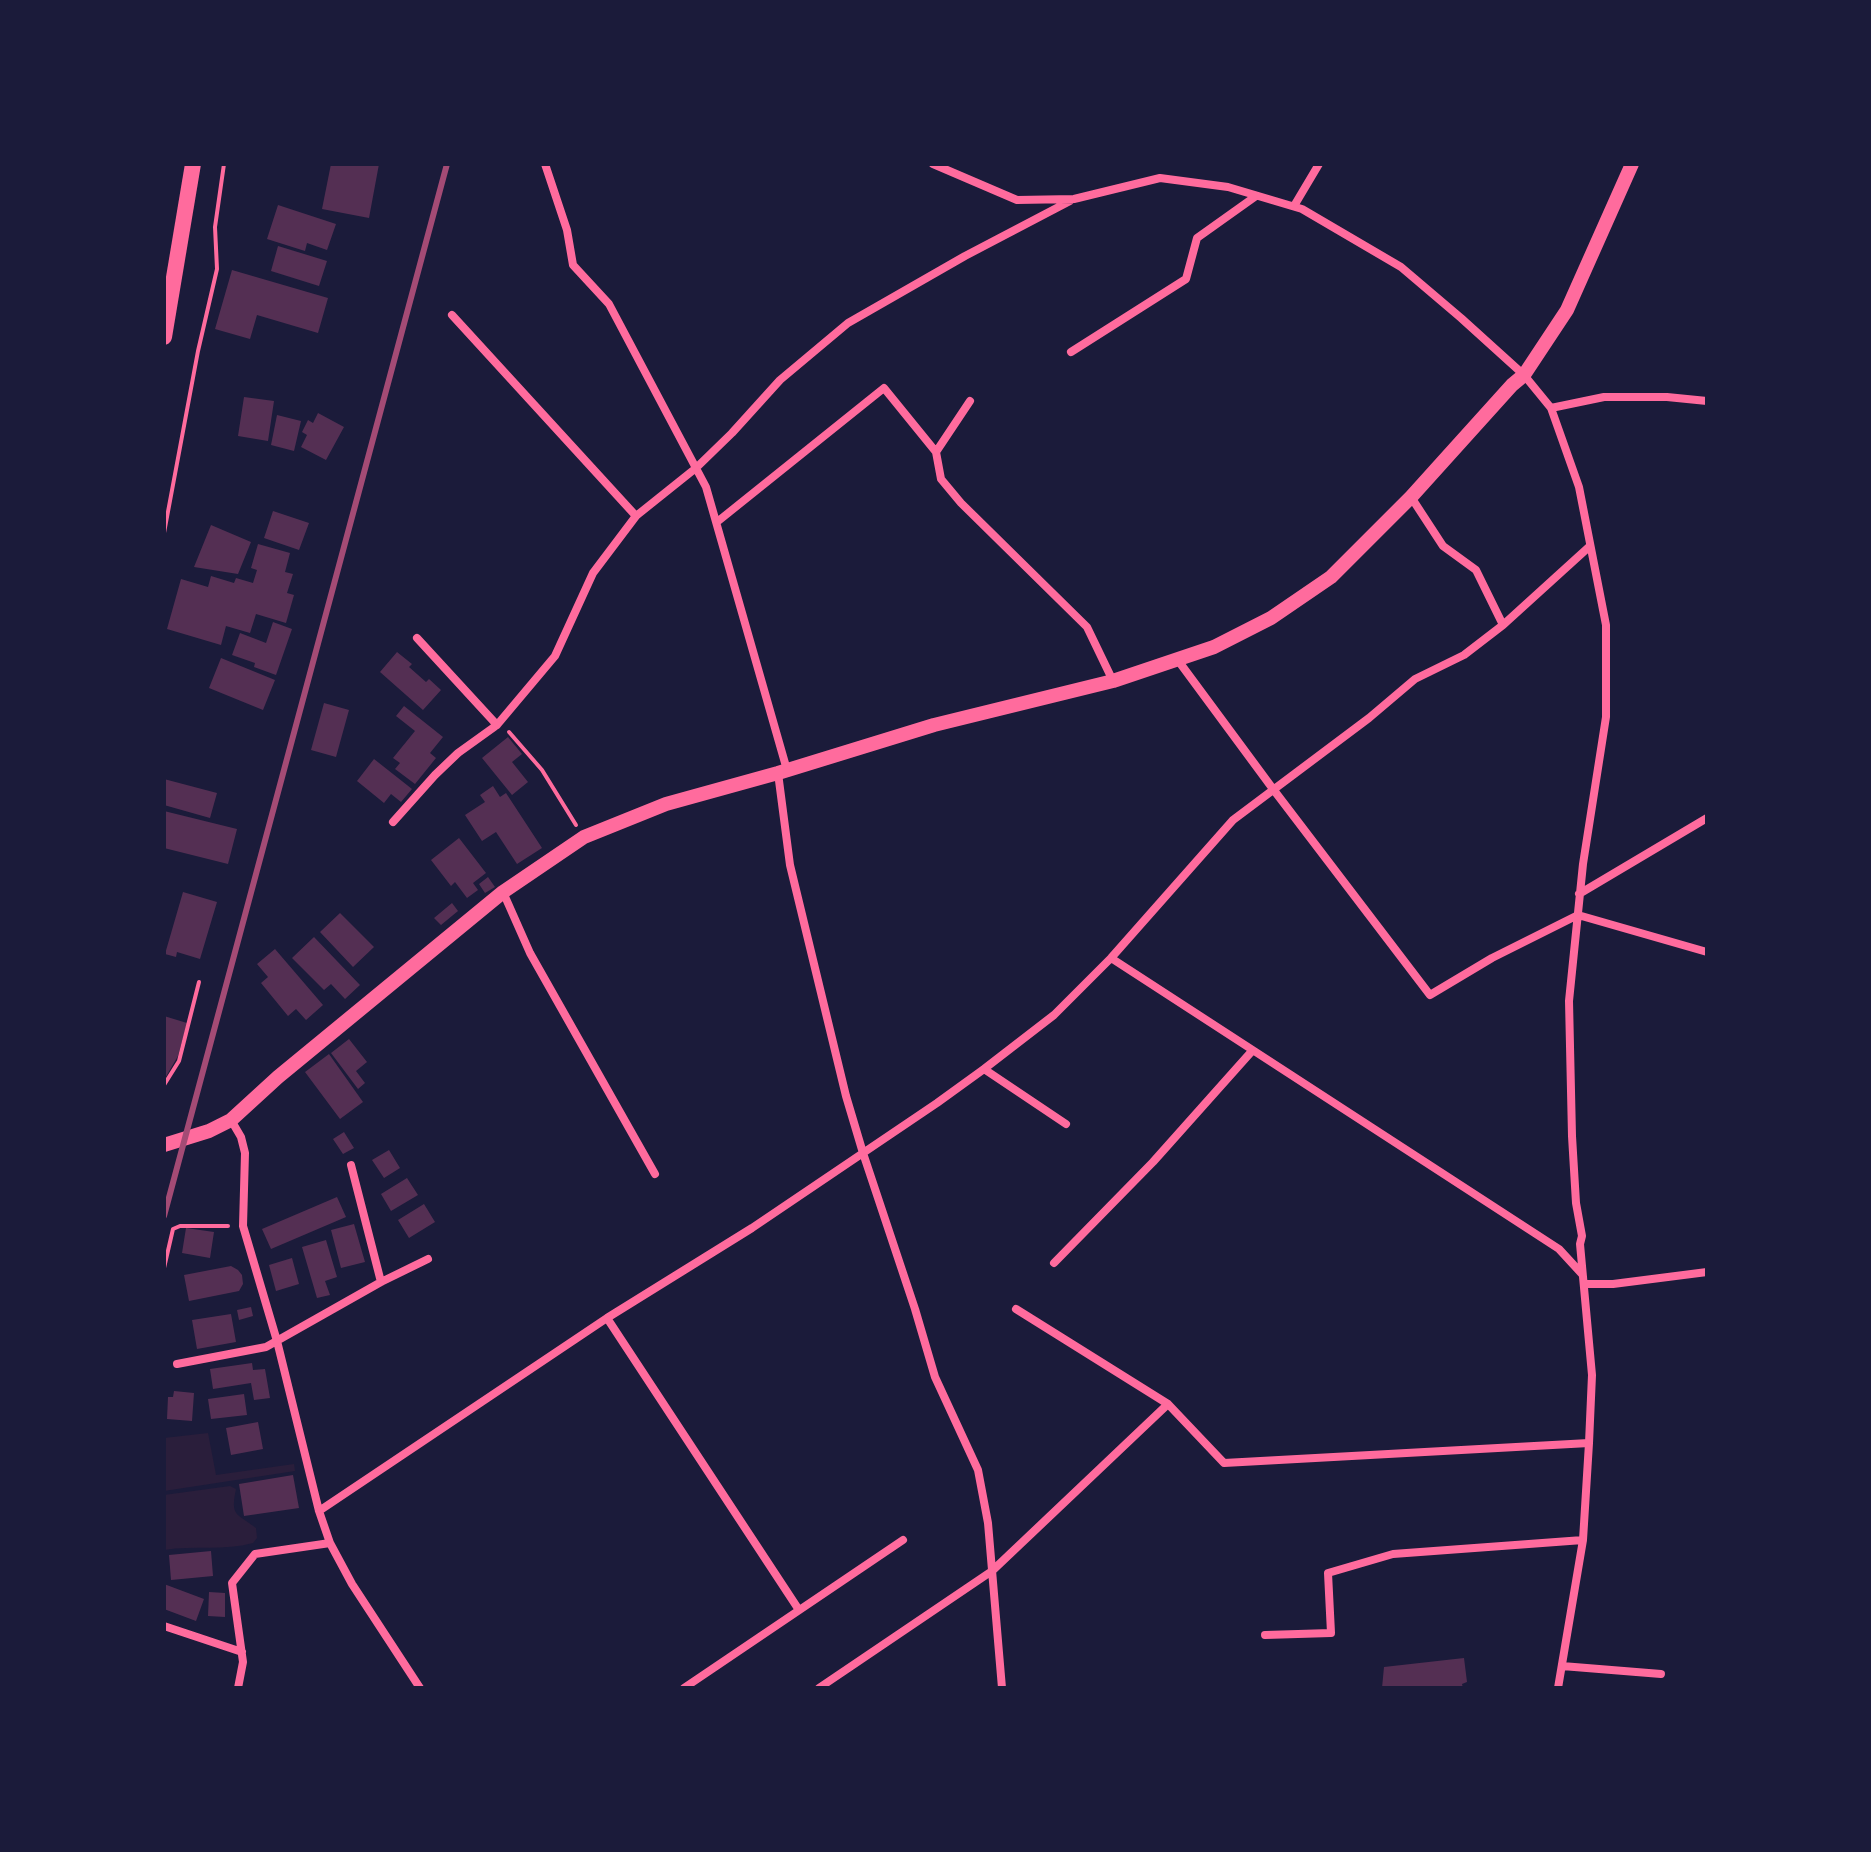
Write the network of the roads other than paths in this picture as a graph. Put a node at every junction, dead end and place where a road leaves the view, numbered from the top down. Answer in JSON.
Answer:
{"nodes":[{"id":1,"x":193,"y":164,"type":"edge"},
{"id":2,"x":545,"y":164,"type":"edge"},
{"id":3,"x":933,"y":164,"type":"edge"},
{"id":4,"x":1319,"y":164,"type":"edge"},
{"id":5,"x":1632,"y":164,"type":"edge"},
{"id":6,"x":1256,"y":196,"type":"junction"},
{"id":7,"x":1074,"y":199,"type":"junction"},
{"id":8,"x":1294,"y":206,"type":"junction"},
{"id":9,"x":452,"y":315,"type":"dead end"},
{"id":10,"x":164,"y":337,"type":"edge"},
{"id":11,"x":1071,"y":352,"type":"dead end"},
{"id":12,"x":1524,"y":375,"type":"junction"},
{"id":13,"x":970,"y":401,"type":"dead end"},
{"id":14,"x":1707,"y":401,"type":"edge"},
{"id":15,"x":1551,"y":408,"type":"junction"},
{"id":16,"x":936,"y":452,"type":"junction"},
{"id":17,"x":696,"y":468,"type":"junction"},
{"id":18,"x":1411,"y":497,"type":"junction"},
{"id":19,"x":636,"y":516,"type":"junction"},
{"id":20,"x":717,"y":522,"type":"junction"},
{"id":21,"x":1590,"y":546,"type":"junction"},
{"id":22,"x":1503,"y":625,"type":"junction"},
{"id":23,"x":417,"y":638,"type":"dead end"},
{"id":24,"x":1177,"y":659,"type":"junction"},
{"id":25,"x":1113,"y":681,"type":"junction"},
{"id":26,"x":497,"y":725,"type":"junction"},
{"id":27,"x":782,"y":772,"type":"junction"},
{"id":28,"x":1273,"y":789,"type":"junction"},
{"id":29,"x":1707,"y":818,"type":"edge"},
{"id":30,"x":393,"y":822,"type":"dead end"},
{"id":31,"x":503,"y":892,"type":"junction"},
{"id":32,"x":1579,"y":894,"type":"junction"},
{"id":33,"x":1578,"y":915,"type":"junction"},
{"id":34,"x":1707,"y":952,"type":"edge"},
{"id":35,"x":1111,"y":958,"type":"junction"},
{"id":36,"x":1252,"y":1051,"type":"junction"},
{"id":37,"x":984,"y":1069,"type":"junction"},
{"id":38,"x":231,"y":1120,"type":"junction"},
{"id":39,"x":1066,"y":1124,"type":"dead end"},
{"id":40,"x":164,"y":1145,"type":"edge"},
{"id":41,"x":863,"y":1153,"type":"junction"},
{"id":42,"x":351,"y":1165,"type":"dead end"},
{"id":43,"x":655,"y":1174,"type":"dead end"},
{"id":44,"x":428,"y":1259,"type":"dead end"},
{"id":45,"x":1054,"y":1263,"type":"dead end"},
{"id":46,"x":1707,"y":1272,"type":"edge"},
{"id":47,"x":1583,"y":1280,"type":"junction"},
{"id":48,"x":381,"y":1282,"type":"junction"},
{"id":49,"x":1016,"y":1309,"type":"dead end"},
{"id":50,"x":607,"y":1318,"type":"junction"},
{"id":51,"x":277,"y":1341,"type":"junction"},
{"id":52,"x":177,"y":1364,"type":"dead end"},
{"id":53,"x":1168,"y":1404,"type":"junction"},
{"id":54,"x":1589,"y":1443,"type":"junction"},
{"id":55,"x":319,"y":1511,"type":"junction"},
{"id":56,"x":903,"y":1540,"type":"dead end"},
{"id":57,"x":1583,"y":1540,"type":"junction"},
{"id":58,"x":330,"y":1543,"type":"junction"},
{"id":59,"x":992,"y":1571,"type":"junction"},
{"id":60,"x":799,"y":1610,"type":"junction"},
{"id":61,"x":164,"y":1626,"type":"edge"},
{"id":62,"x":1265,"y":1635,"type":"dead end"},
{"id":63,"x":242,"y":1652,"type":"junction"},
{"id":64,"x":1562,"y":1666,"type":"junction"},
{"id":65,"x":1661,"y":1674,"type":"dead end"},
{"id":66,"x":238,"y":1688,"type":"edge"},
{"id":67,"x":420,"y":1688,"type":"edge"},
{"id":68,"x":684,"y":1688,"type":"edge"},
{"id":69,"x":819,"y":1688,"type":"edge"},
{"id":70,"x":1002,"y":1688,"type":"edge"},
{"id":71,"x":1558,"y":1688,"type":"edge"}],
"edges":[{"from":1,"to":10,"type":"highway"},
{"from":2,"to":17,"type":"street"},
{"from":3,"to":7,"type":"street"},
{"from":4,"to":8,"type":"street"},
{"from":5,"to":12,"type":"main road"},
{"from":6,"to":7,"type":"street"},
{"from":6,"to":8,"type":"street"},
{"from":6,"to":11,"type":"street"},
{"from":7,"to":17,"type":"street"},
{"from":8,"to":12,"type":"street"},
{"from":9,"to":19,"type":"street"},
{"from":12,"to":15,"type":"street"},
{"from":12,"to":18,"type":"main road"},
{"from":13,"to":16,"type":"street"},
{"from":14,"to":15,"type":"street"},
{"from":15,"to":21,"type":"street"},
{"from":16,"to":20,"type":"street"},
{"from":16,"to":25,"type":"street"},
{"from":17,"to":19,"type":"street"},
{"from":17,"to":20,"type":"street"},
{"from":18,"to":22,"type":"street"},
{"from":18,"to":24,"type":"main road"},
{"from":19,"to":26,"type":"street"},
{"from":20,"to":27,"type":"street"},
{"from":21,"to":22,"type":"street"},
{"from":21,"to":32,"type":"street"},
{"from":22,"to":28,"type":"street"},
{"from":23,"to":26,"type":"street"},
{"from":24,"to":25,"type":"main road"},
{"from":24,"to":28,"type":"street"},
{"from":25,"to":27,"type":"main road"},
{"from":26,"to":30,"type":"street"},
{"from":27,"to":31,"type":"main road"},
{"from":27,"to":41,"type":"street"},
{"from":28,"to":33,"type":"street"},
{"from":28,"to":35,"type":"street"},
{"from":29,"to":32,"type":"street"},
{"from":31,"to":38,"type":"main road"},
{"from":31,"to":43,"type":"street"},
{"from":32,"to":33,"type":"street"},
{"from":33,"to":34,"type":"street"},
{"from":33,"to":47,"type":"street"},
{"from":35,"to":36,"type":"street"},
{"from":35,"to":37,"type":"street"},
{"from":36,"to":45,"type":"street"},
{"from":36,"to":47,"type":"street"},
{"from":37,"to":39,"type":"street"},
{"from":37,"to":41,"type":"street"},
{"from":38,"to":40,"type":"main road"},
{"from":38,"to":51,"type":"street"},
{"from":41,"to":50,"type":"street"},
{"from":41,"to":59,"type":"street"},
{"from":42,"to":48,"type":"street"},
{"from":44,"to":48,"type":"street"},
{"from":46,"to":47,"type":"street"},
{"from":47,"to":54,"type":"street"},
{"from":48,"to":51,"type":"street"},
{"from":49,"to":53,"type":"street"},
{"from":50,"to":55,"type":"street"},
{"from":50,"to":60,"type":"street"},
{"from":51,"to":52,"type":"street"},
{"from":51,"to":55,"type":"street"},
{"from":53,"to":54,"type":"street"},
{"from":53,"to":59,"type":"street"},
{"from":54,"to":57,"type":"street"},
{"from":55,"to":58,"type":"street"},
{"from":56,"to":60,"type":"street"},
{"from":57,"to":62,"type":"street"},
{"from":57,"to":64,"type":"street"},
{"from":58,"to":63,"type":"street"},
{"from":58,"to":67,"type":"street"},
{"from":59,"to":69,"type":"street"},
{"from":59,"to":70,"type":"street"},
{"from":60,"to":68,"type":"street"},
{"from":61,"to":63,"type":"street"},
{"from":63,"to":66,"type":"street"},
{"from":64,"to":65,"type":"street"},
{"from":64,"to":71,"type":"street"}]}
